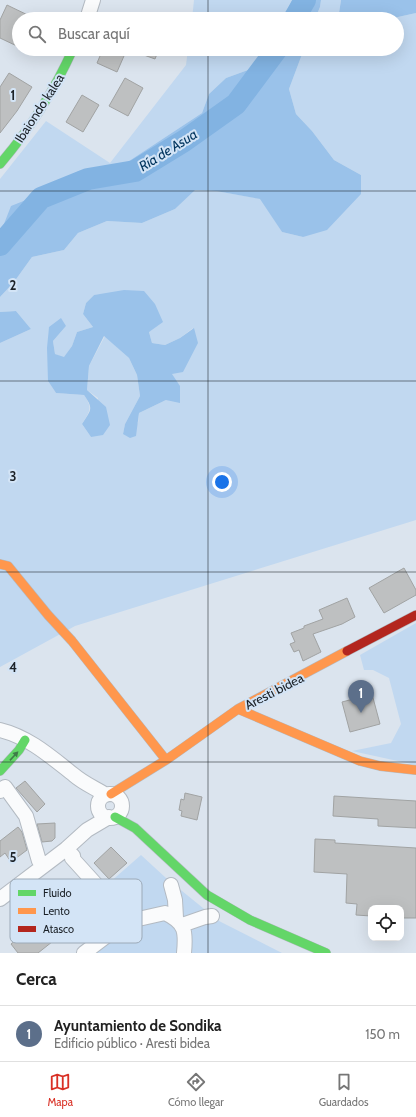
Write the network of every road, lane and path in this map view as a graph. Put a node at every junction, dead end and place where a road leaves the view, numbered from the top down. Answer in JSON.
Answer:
{"nodes":[{"id":1,"x":93,"y":0,"type":"edge"},
{"id":2,"x":89,"y":12,"type":"edge"},
{"id":3,"x":70,"y":56,"type":"edge"},
{"id":4,"x":0,"y":164,"type":"edge"},
{"id":5,"x":0,"y":564,"type":"edge"},
{"id":6,"x":416,"y":615,"type":"edge"},
{"id":7,"x":238,"y":709,"type":"junction"},
{"id":8,"x":0,"y":730,"type":"edge"},
{"id":9,"x":25,"y":740,"type":"junction"},
{"id":10,"x":166,"y":760,"type":"junction"},
{"id":11,"x":416,"y":770,"type":"edge"},
{"id":12,"x":0,"y":771,"type":"edge"},
{"id":13,"x":138,"y":778,"type":"joint"},
{"id":14,"x":0,"y":791,"type":"edge"},
{"id":15,"x":110,"y":805,"type":"junction"},
{"id":16,"x":135,"y":828,"type":"joint"},
{"id":17,"x":66,"y":849,"type":"junction"},
{"id":18,"x":39,"y":861,"type":"dead end"},
{"id":19,"x":26,"y":879,"type":"edge"},
{"id":20,"x":91,"y":879,"type":"edge"},
{"id":21,"x":171,"y":885,"type":"dead end"},
{"id":22,"x":10,"y":891,"type":"edge"},
{"id":23,"x":0,"y":899,"type":"edge"},
{"id":24,"x":212,"y":916,"type":"dead end"},
{"id":25,"x":142,"y":918,"type":"edge"},
{"id":26,"x":179,"y":921,"type":"junction"},
{"id":27,"x":97,"y":943,"type":"edge"},
{"id":28,"x":84,"y":953,"type":"edge"},
{"id":29,"x":184,"y":953,"type":"edge"},
{"id":30,"x":323,"y":953,"type":"edge"}],
"edges":[{"from":1,"to":2,"type":"street"},
{"from":3,"to":4,"type":"street","name":"Ibaiondo kalea"},
{"from":5,"to":10,"type":"street"},
{"from":6,"to":7,"type":"street","name":"Aresti bidea"},
{"from":7,"to":10,"type":"street","name":"Aresti bidea"},
{"from":7,"to":11,"type":"street"},
{"from":8,"to":9,"type":"street"},
{"from":12,"to":9,"type":"street","one_way":true},
{"from":9,"to":15,"type":"street"},
{"from":10,"to":13,"type":"street","name":"Aresti bidea"},
{"from":13,"to":15,"type":"street","name":"Aresti bidea"},
{"from":14,"to":18,"type":"street"},
{"from":15,"to":16,"type":"street"},
{"from":15,"to":17,"type":"street","name":"Aresti bidea"},
{"from":16,"to":30,"type":"street"},
{"from":17,"to":19,"type":"street","name":"Aresti bidea"},
{"from":17,"to":20,"type":"street"},
{"from":21,"to":26,"type":"street"},
{"from":22,"to":23,"type":"street","name":"Aresti bidea"},
{"from":24,"to":26,"type":"street"},
{"from":25,"to":26,"type":"street"},
{"from":26,"to":29,"type":"street"},
{"from":27,"to":28,"type":"street"}]}
